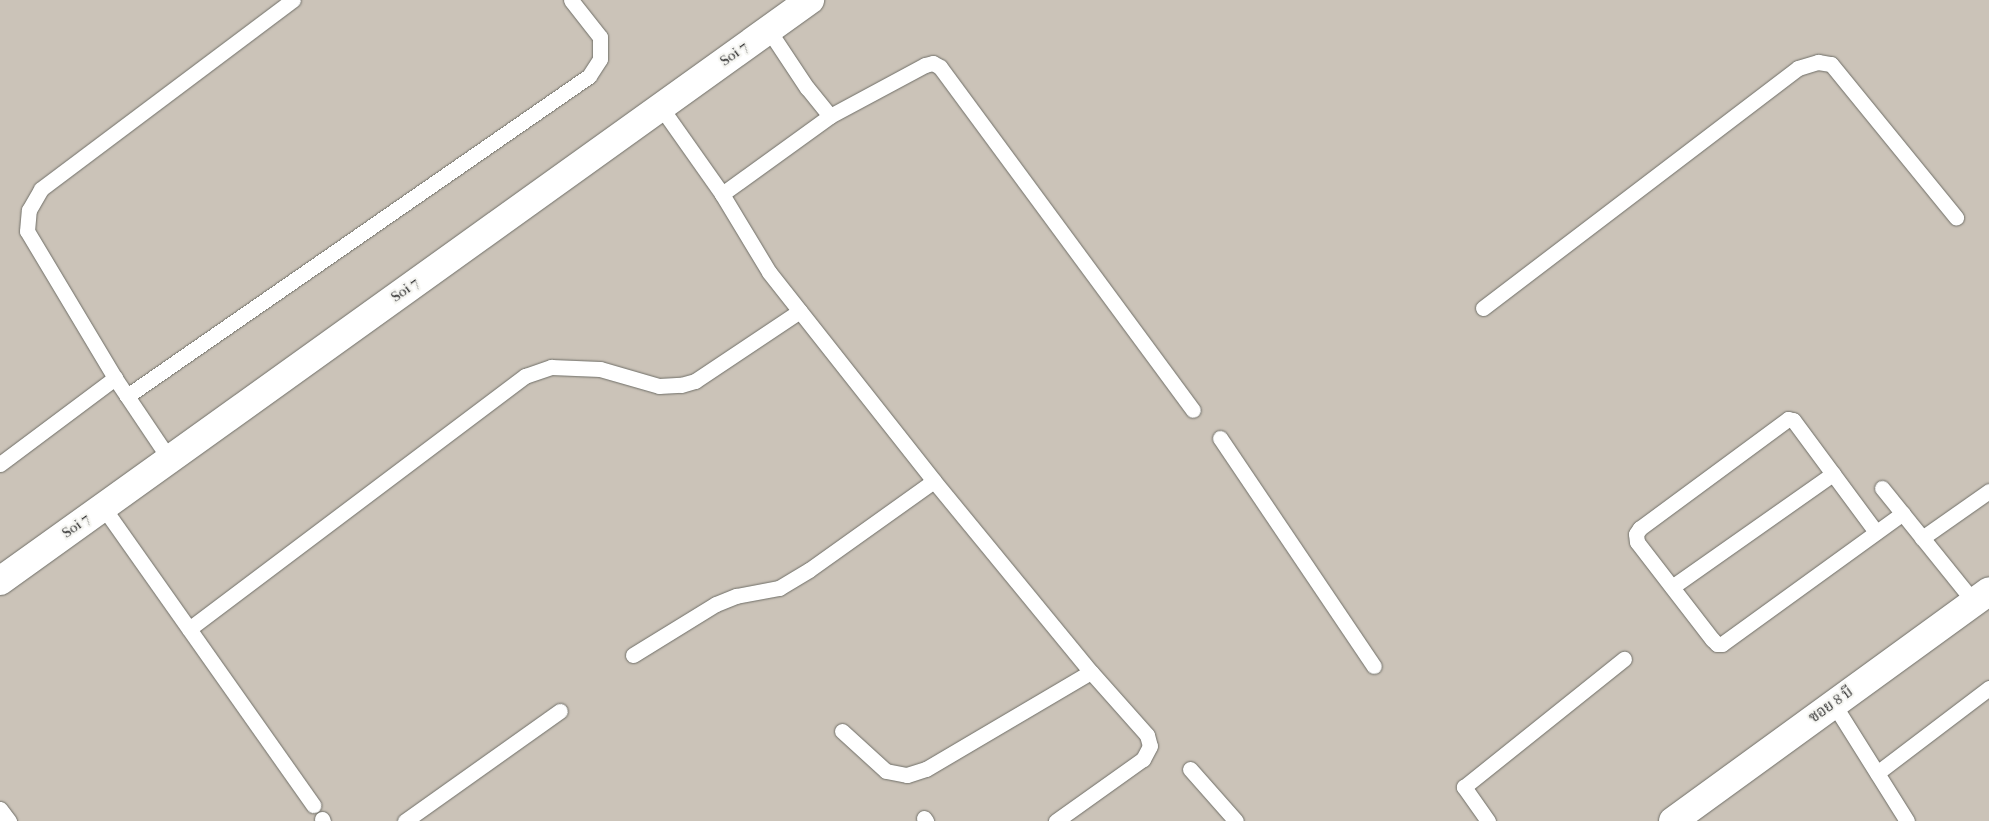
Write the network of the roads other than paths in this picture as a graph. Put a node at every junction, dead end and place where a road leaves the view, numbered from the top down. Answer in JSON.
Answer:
{"nodes":[{"id":1,"x":293,"y":0,"type":"edge"},
{"id":2,"x":571,"y":0,"type":"edge"},
{"id":3,"x":810,"y":0,"type":"edge"},
{"id":4,"x":768,"y":29,"type":"junction"},
{"id":5,"x":660,"y":106,"type":"junction"},
{"id":6,"x":830,"y":116,"type":"junction"},
{"id":7,"x":722,"y":194,"type":"junction"},
{"id":8,"x":1956,"y":217,"type":"dead end"},
{"id":9,"x":1483,"y":308,"type":"dead end"},
{"id":10,"x":800,"y":311,"type":"junction"},
{"id":11,"x":115,"y":378,"type":"junction"},
{"id":12,"x":127,"y":396,"type":"junction"},
{"id":13,"x":1194,"y":410,"type":"dead end"},
{"id":14,"x":1220,"y":438,"type":"dead end"},
{"id":15,"x":170,"y":460,"type":"junction"},
{"id":16,"x":0,"y":464,"type":"edge"},
{"id":17,"x":1833,"y":474,"type":"junction"},
{"id":18,"x":934,"y":481,"type":"junction"},
{"id":19,"x":1882,"y":488,"type":"dead end"},
{"id":20,"x":1989,"y":491,"type":"edge"},
{"id":21,"x":103,"y":507,"type":"junction"},
{"id":22,"x":1903,"y":513,"type":"junction"},
{"id":23,"x":1876,"y":532,"type":"junction"},
{"id":24,"x":1922,"y":538,"type":"junction"},
{"id":25,"x":0,"y":580,"type":"edge"},
{"id":26,"x":1672,"y":587,"type":"junction"},
{"id":27,"x":1982,"y":596,"type":"edge"},
{"id":28,"x":189,"y":629,"type":"junction"},
{"id":29,"x":633,"y":655,"type":"dead end"},
{"id":30,"x":1624,"y":659,"type":"dead end"},
{"id":31,"x":1374,"y":666,"type":"dead end"},
{"id":32,"x":1091,"y":672,"type":"junction"},
{"id":33,"x":1989,"y":688,"type":"edge"},
{"id":34,"x":1833,"y":703,"type":"junction"},
{"id":35,"x":560,"y":711,"type":"dead end"},
{"id":36,"x":842,"y":731,"type":"dead end"},
{"id":37,"x":1190,"y":769,"type":"dead end"},
{"id":38,"x":1877,"y":773,"type":"junction"},
{"id":39,"x":313,"y":805,"type":"dead end"},
{"id":40,"x":0,"y":809,"type":"edge"},
{"id":41,"x":9,"y":821,"type":"edge"},
{"id":42,"x":405,"y":821,"type":"edge"},
{"id":43,"x":1056,"y":821,"type":"edge"},
{"id":44,"x":1236,"y":821,"type":"edge"},
{"id":45,"x":1488,"y":821,"type":"edge"},
{"id":46,"x":1673,"y":821,"type":"edge"},
{"id":47,"x":1907,"y":821,"type":"edge"}],
"edges":[{"from":1,"to":11,"type":"lane"},
{"from":2,"to":12,"type":"lane"},
{"from":3,"to":4,"type":"street","name":"Soi 7"},
{"from":4,"to":5,"type":"street","name":"Soi 7"},
{"from":4,"to":6,"type":"lane"},
{"from":5,"to":7,"type":"lane"},
{"from":5,"to":15,"type":"street","name":"Soi 7"},
{"from":6,"to":7,"type":"lane"},
{"from":6,"to":13,"type":"lane"},
{"from":7,"to":10,"type":"lane"},
{"from":8,"to":9,"type":"lane"},
{"from":10,"to":18,"type":"lane"},
{"from":10,"to":28,"type":"lane"},
{"from":11,"to":12,"type":"lane"},
{"from":11,"to":16,"type":"lane"},
{"from":12,"to":15,"type":"lane"},
{"from":14,"to":31,"type":"lane"},
{"from":15,"to":21,"type":"street","name":"Soi 7"},
{"from":17,"to":23,"type":"lane"},
{"from":17,"to":26,"type":"lane"},
{"from":17,"to":26,"type":"lane"},
{"from":18,"to":29,"type":"lane"},
{"from":18,"to":32,"type":"lane"},
{"from":19,"to":22,"type":"lane"},
{"from":20,"to":24,"type":"lane"},
{"from":21,"to":25,"type":"street","name":"Soi 7"},
{"from":21,"to":28,"type":"lane"},
{"from":22,"to":23,"type":"lane"},
{"from":22,"to":24,"type":"lane"},
{"from":23,"to":26,"type":"lane"},
{"from":24,"to":27,"type":"lane"},
{"from":27,"to":34,"type":"street","name":"ซอย 8 บี"},
{"from":28,"to":39,"type":"lane"},
{"from":30,"to":45,"type":"lane"},
{"from":32,"to":36,"type":"lane"},
{"from":32,"to":43,"type":"lane"},
{"from":33,"to":38,"type":"lane"},
{"from":34,"to":38,"type":"lane"},
{"from":34,"to":46,"type":"street","name":"ซอย 8 บี"},
{"from":35,"to":42,"type":"lane"},
{"from":37,"to":44,"type":"lane"},
{"from":38,"to":47,"type":"lane"},
{"from":40,"to":41,"type":"lane"}]}
